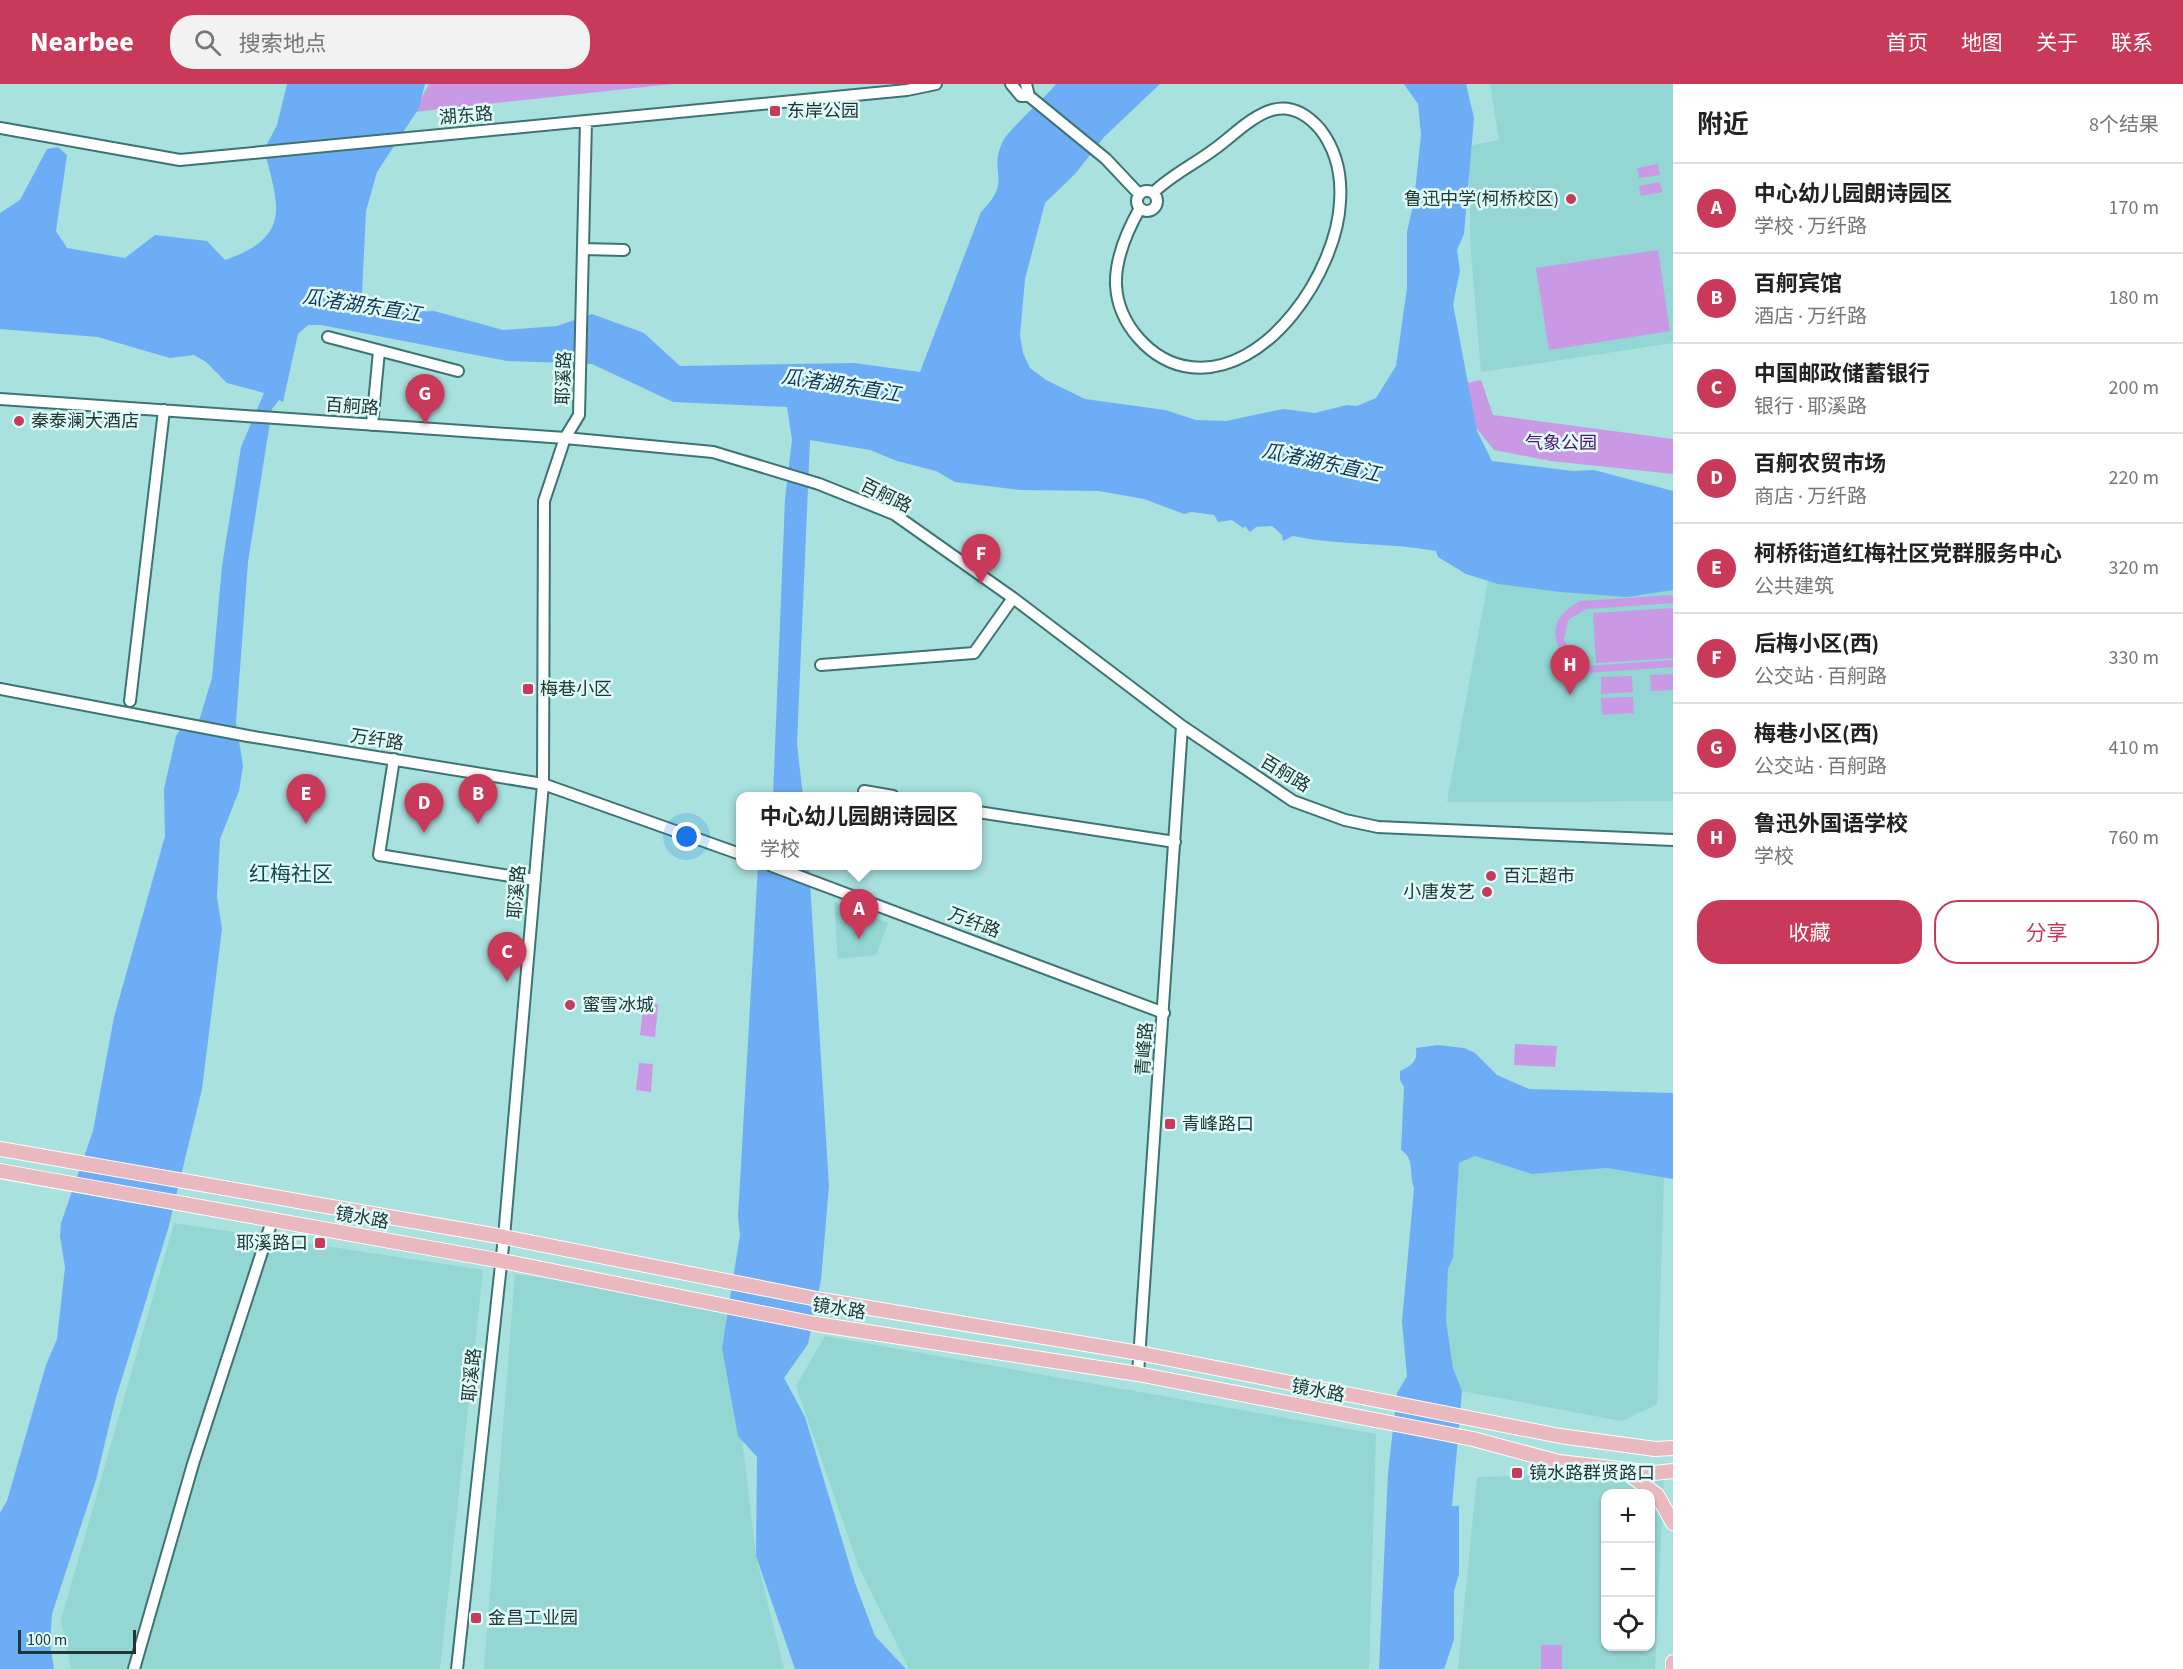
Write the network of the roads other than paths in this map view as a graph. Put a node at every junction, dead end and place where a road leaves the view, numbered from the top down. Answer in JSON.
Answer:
{"nodes":[{"id":1,"x":936,"y":84,"type":"edge"},
{"id":2,"x":1011,"y":84,"type":"edge"},
{"id":3,"x":1026,"y":84,"type":"edge"},
{"id":4,"x":1032,"y":99,"type":"junction"},
{"id":5,"x":586,"y":121,"type":"junction"},
{"id":6,"x":0,"y":128,"type":"edge"},
{"id":7,"x":1153,"y":193,"type":"junction"},
{"id":8,"x":1139,"y":194,"type":"junction"},
{"id":9,"x":1140,"y":208,"type":"junction"},
{"id":10,"x":583,"y":249,"type":"junction"},
{"id":11,"x":624,"y":250,"type":"dead end"},
{"id":12,"x":328,"y":337,"type":"dead end"},
{"id":13,"x":379,"y":351,"type":"junction"},
{"id":14,"x":458,"y":370,"type":"dead end"},
{"id":15,"x":0,"y":399,"type":"edge"},
{"id":16,"x":164,"y":410,"type":"junction"},
{"id":17,"x":372,"y":425,"type":"junction"},
{"id":18,"x":565,"y":438,"type":"junction"},
{"id":19,"x":1013,"y":598,"type":"junction"},
{"id":20,"x":821,"y":665,"type":"dead end"},
{"id":21,"x":0,"y":689,"type":"edge"},
{"id":22,"x":130,"y":701,"type":"dead end"},
{"id":23,"x":1182,"y":726,"type":"junction"},
{"id":24,"x":394,"y":759,"type":"junction"},
{"id":25,"x":543,"y":784,"type":"junction"},
{"id":26,"x":864,"y":791,"type":"dead end"},
{"id":27,"x":870,"y":792,"type":"edge"},
{"id":28,"x":982,"y":813,"type":"edge"},
{"id":29,"x":1673,"y":840,"type":"edge"},
{"id":30,"x":1175,"y":842,"type":"junction"},
{"id":31,"x":736,"y":852,"type":"edge"},
{"id":32,"x":783,"y":870,"type":"edge"},
{"id":33,"x":535,"y":880,"type":"junction"},
{"id":34,"x":1164,"y":1013,"type":"junction"},
{"id":35,"x":0,"y":1149,"type":"edge"},
{"id":36,"x":0,"y":1171,"type":"edge"},
{"id":37,"x":272,"y":1221,"type":"junction"},
{"id":38,"x":504,"y":1237,"type":"junction"},
{"id":39,"x":501,"y":1260,"type":"junction"},
{"id":40,"x":1139,"y":1353,"type":"junction"},
{"id":41,"x":1138,"y":1374,"type":"junction"},
{"id":42,"x":1673,"y":1448,"type":"edge"},
{"id":43,"x":1621,"y":1469,"type":"junction"},
{"id":44,"x":1673,"y":1471,"type":"edge"},
{"id":45,"x":1673,"y":1523,"type":"edge"},
{"id":46,"x":1673,"y":1662,"type":"edge"},
{"id":47,"x":134,"y":1669,"type":"edge"},
{"id":48,"x":457,"y":1669,"type":"edge"},
{"id":49,"x":1673,"y":1669,"type":"edge"}],
"edges":[{"from":1,"to":5,"type":"street","name":"湖东路"},
{"from":2,"to":4,"type":"street"},
{"from":3,"to":4,"type":"street"},
{"from":4,"to":8,"type":"street"},
{"from":5,"to":6,"type":"street","name":"湖东路"},
{"from":5,"to":10,"type":"street","name":"耶溪路"},
{"from":7,"to":8,"type":"street"},
{"from":7,"to":9,"type":"street"},
{"from":7,"to":9,"type":"street"},
{"from":8,"to":9,"type":"street"},
{"from":10,"to":11,"type":"street"},
{"from":10,"to":18,"type":"street","name":"耶溪路"},
{"from":12,"to":13,"type":"street"},
{"from":13,"to":14,"type":"street"},
{"from":13,"to":17,"type":"street"},
{"from":15,"to":16,"type":"street","name":"百舸路"},
{"from":16,"to":17,"type":"street","name":"百舸路"},
{"from":16,"to":22,"type":"street"},
{"from":17,"to":18,"type":"street","name":"百舸路"},
{"from":18,"to":19,"type":"street","name":"百舸路"},
{"from":18,"to":25,"type":"street","name":"耶溪路"},
{"from":19,"to":20,"type":"street"},
{"from":19,"to":23,"type":"street","name":"百舸路"},
{"from":21,"to":24,"type":"street","name":"万纤路"},
{"from":23,"to":29,"type":"street","name":"百舸路"},
{"from":23,"to":30,"type":"street","name":"青峰路"},
{"from":24,"to":25,"type":"street","name":"万纤路"},
{"from":24,"to":33,"type":"street"},
{"from":25,"to":31,"type":"street","name":"万纤路"},
{"from":25,"to":33,"type":"street","name":"耶溪路"},
{"from":26,"to":27,"type":"street"},
{"from":28,"to":30,"type":"street"},
{"from":30,"to":34,"type":"street","name":"青峰路"},
{"from":32,"to":34,"type":"street","name":"万纤路"},
{"from":33,"to":38,"type":"street","name":"耶溪路"},
{"from":34,"to":40,"type":"street","name":"青峰路"},
{"from":35,"to":38,"type":"main road","name":"镜水路"},
{"from":36,"to":37,"type":"main road","name":"镜水路"},
{"from":37,"to":39,"type":"main road","name":"镜水路"},
{"from":37,"to":47,"type":"street"},
{"from":38,"to":39,"type":"street","name":"耶溪路"},
{"from":38,"to":40,"type":"main road","name":"镜水路"},
{"from":39,"to":41,"type":"main road","name":"镜水路"},
{"from":39,"to":48,"type":"street","name":"耶溪路"},
{"from":40,"to":41,"type":"street","name":"青峰路"},
{"from":40,"to":42,"type":"main road","name":"镜水路"},
{"from":41,"to":43,"type":"main road","name":"镜水路"},
{"from":43,"to":44,"type":"main road","name":"镜水路"},
{"from":43,"to":45,"type":"main road"},
{"from":46,"to":49,"type":"main road"}]}
